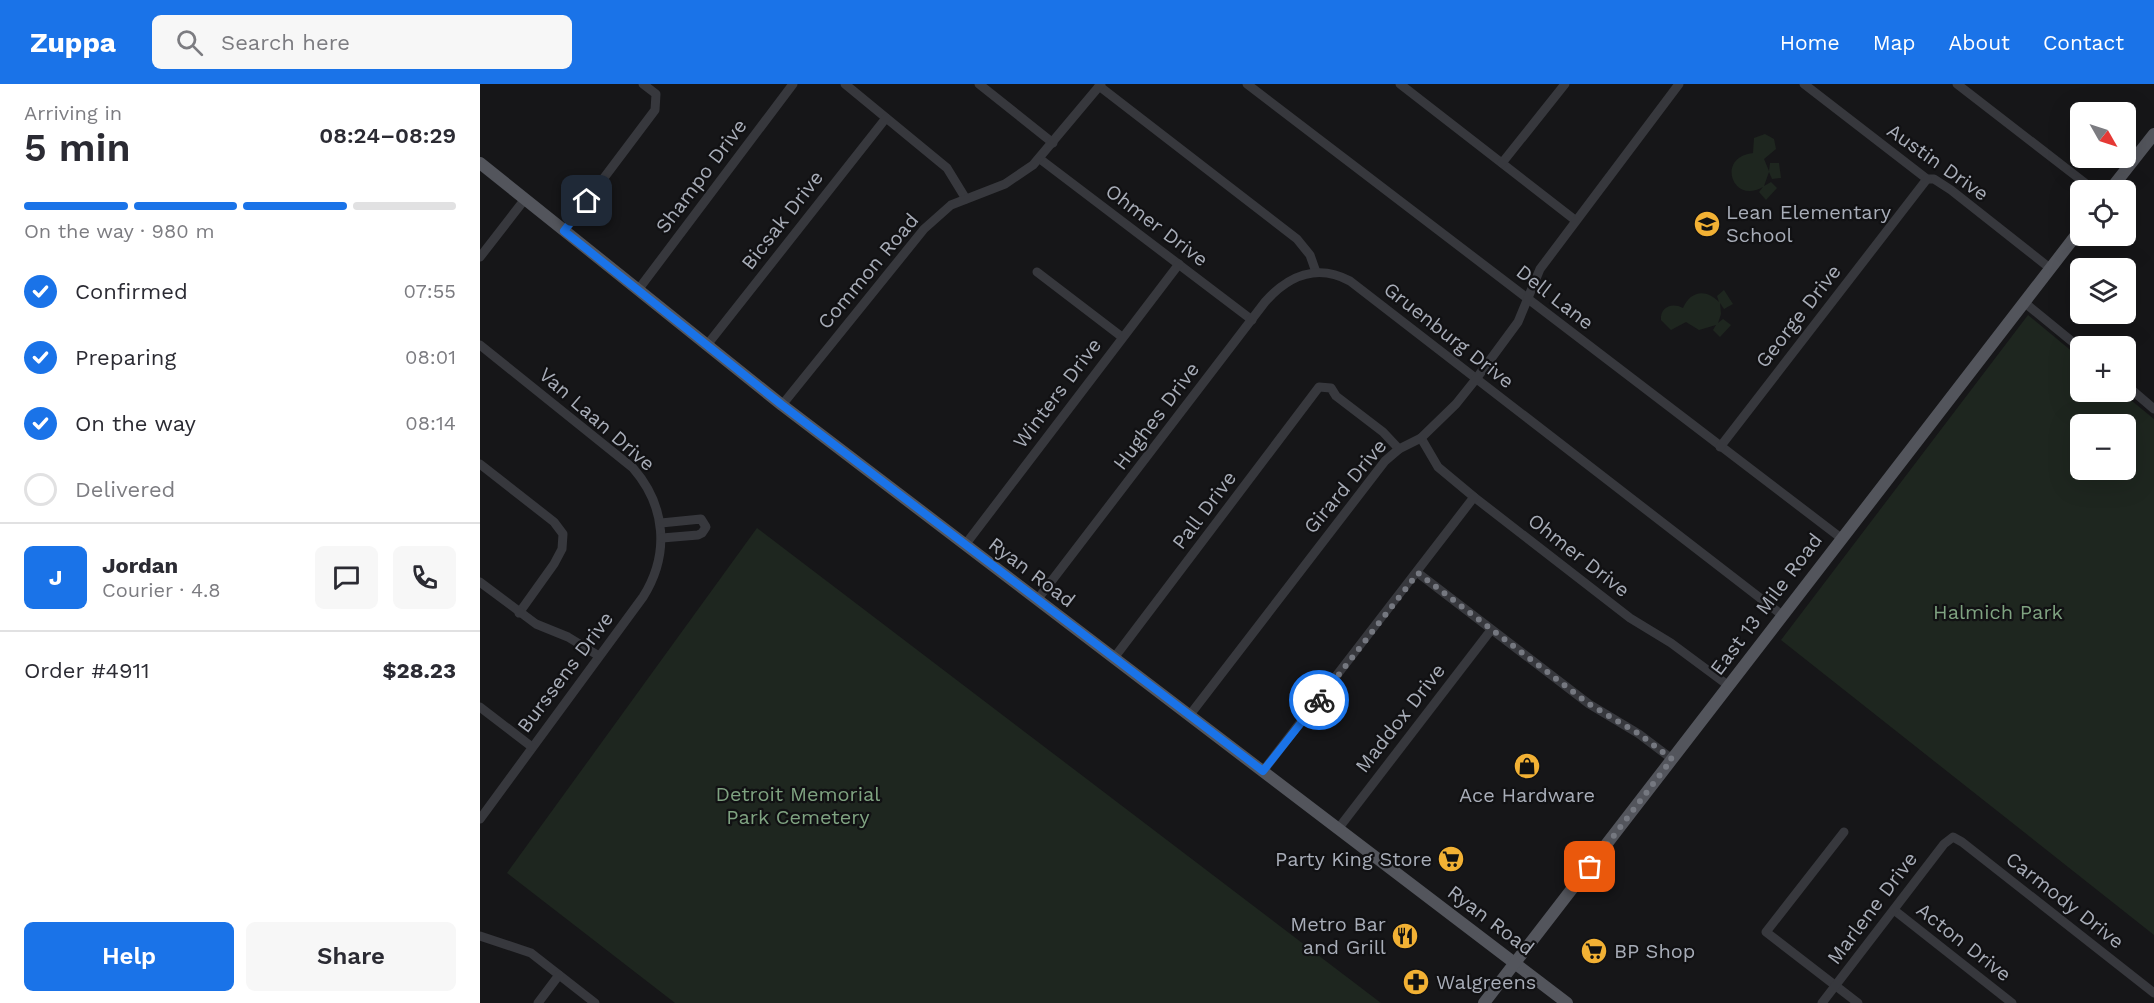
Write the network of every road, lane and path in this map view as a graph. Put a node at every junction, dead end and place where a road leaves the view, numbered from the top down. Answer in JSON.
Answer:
{"nodes":[{"id":1,"x":643,"y":84,"type":"edge"},
{"id":2,"x":793,"y":84,"type":"edge"},
{"id":3,"x":845,"y":84,"type":"edge"},
{"id":4,"x":979,"y":84,"type":"edge"},
{"id":5,"x":1247,"y":84,"type":"edge"},
{"id":6,"x":1400,"y":84,"type":"edge"},
{"id":7,"x":1679,"y":84,"type":"edge"},
{"id":8,"x":1804,"y":84,"type":"edge"},
{"id":9,"x":1957,"y":84,"type":"edge"},
{"id":10,"x":1100,"y":85,"type":"edge"},
{"id":11,"x":1560,"y":86,"type":"edge"},
{"id":12,"x":886,"y":118,"type":"junction"},
{"id":13,"x":2154,"y":134,"type":"edge"},
{"id":14,"x":1053,"y":144,"type":"junction"},
{"id":15,"x":1040,"y":159,"type":"junction"},
{"id":16,"x":480,"y":163,"type":"edge"},
{"id":17,"x":1502,"y":163,"type":"junction"},
{"id":18,"x":1927,"y":179,"type":"junction"},
{"id":19,"x":2081,"y":180,"type":"edge"},
{"id":20,"x":2118,"y":180,"type":"edge"},
{"id":21,"x":525,"y":199,"type":"junction"},
{"id":22,"x":966,"y":199,"type":"junction"},
{"id":23,"x":1575,"y":220,"type":"junction"},
{"id":24,"x":564,"y":231,"type":"junction"},
{"id":25,"x":2070,"y":243,"type":"edge"},
{"id":26,"x":480,"y":257,"type":"edge"},
{"id":27,"x":1179,"y":264,"type":"junction"},
{"id":28,"x":2050,"y":269,"type":"junction"},
{"id":29,"x":1037,"y":272,"type":"dead end"},
{"id":30,"x":1316,"y":272,"type":"junction"},
{"id":31,"x":638,"y":290,"type":"junction"},
{"id":32,"x":1527,"y":298,"type":"junction"},
{"id":33,"x":2025,"y":303,"type":"junction"},
{"id":34,"x":1252,"y":320,"type":"junction"},
{"id":35,"x":1122,"y":337,"type":"junction"},
{"id":36,"x":2070,"y":340,"type":"edge"},
{"id":37,"x":480,"y":345,"type":"edge"},
{"id":38,"x":707,"y":345,"type":"junction"},
{"id":39,"x":1476,"y":379,"type":"junction"},
{"id":40,"x":2136,"y":394,"type":"edge"},
{"id":41,"x":782,"y":405,"type":"junction"},
{"id":42,"x":2154,"y":409,"type":"edge"},
{"id":43,"x":1421,"y":438,"type":"junction"},
{"id":44,"x":1720,"y":447,"type":"junction"},
{"id":45,"x":1398,"y":449,"type":"junction"},
{"id":46,"x":480,"y":464,"type":"edge"},
{"id":47,"x":1474,"y":497,"type":"junction"},
{"id":48,"x":661,"y":523,"type":"junction"},
{"id":49,"x":662,"y":538,"type":"junction"},
{"id":50,"x":1841,"y":538,"type":"junction"},
{"id":51,"x":965,"y":545,"type":"junction"},
{"id":52,"x":1418,"y":573,"type":"junction"},
{"id":53,"x":480,"y":582,"type":"edge"},
{"id":54,"x":1037,"y":600,"type":"junction"},
{"id":55,"x":519,"y":613,"type":"junction"},
{"id":56,"x":1782,"y":615,"type":"junction"},
{"id":57,"x":1491,"y":630,"type":"junction"},
{"id":58,"x":599,"y":656,"type":"junction"},
{"id":59,"x":1114,"y":658,"type":"junction"},
{"id":60,"x":1729,"y":686,"type":"junction"},
{"id":61,"x":480,"y":707,"type":"edge"},
{"id":62,"x":1189,"y":716,"type":"junction"},
{"id":63,"x":531,"y":747,"type":"junction"},
{"id":64,"x":1672,"y":759,"type":"junction"},
{"id":65,"x":1263,"y":771,"type":"junction"},
{"id":66,"x":480,"y":819,"type":"edge"},
{"id":67,"x":1338,"y":829,"type":"junction"},
{"id":68,"x":1844,"y":832,"type":"dead end"},
{"id":69,"x":1953,"y":837,"type":"joint"},
{"id":70,"x":1894,"y":910,"type":"junction"},
{"id":71,"x":480,"y":936,"type":"edge"},
{"id":72,"x":1515,"y":963,"type":"junction"},
{"id":73,"x":559,"y":975,"type":"junction"},
{"id":74,"x":1836,"y":985,"type":"junction"},
{"id":75,"x":2154,"y":993,"type":"edge"},
{"id":76,"x":538,"y":1003,"type":"edge"},
{"id":77,"x":595,"y":1003,"type":"edge"},
{"id":78,"x":1484,"y":1003,"type":"edge"},
{"id":79,"x":1567,"y":1003,"type":"edge"},
{"id":80,"x":1822,"y":1003,"type":"edge"},
{"id":81,"x":1858,"y":1003,"type":"edge"},
{"id":82,"x":2012,"y":1003,"type":"edge"}],
"edges":[{"from":1,"to":24,"type":"street"},
{"from":2,"to":31,"type":"street","name":"Shampo Drive"},
{"from":3,"to":12,"type":"street"},
{"from":4,"to":14,"type":"street"},
{"from":5,"to":32,"type":"street","name":"Dell Lane"},
{"from":6,"to":17,"type":"street"},
{"from":7,"to":23,"type":"street","name":"Girard Drive"},
{"from":8,"to":18,"type":"street","name":"Austin Drive"},
{"from":9,"to":19,"type":"street"},
{"from":10,"to":14,"type":"street","name":"Common Road"},
{"from":10,"to":30,"type":"street"},
{"from":11,"to":17,"type":"street"},
{"from":12,"to":22,"type":"street"},
{"from":12,"to":38,"type":"street","name":"Bicsak Drive"},
{"from":13,"to":20,"type":"main road"},
{"from":14,"to":15,"type":"street","name":"Common Road"},
{"from":15,"to":22,"type":"street","name":"Common Road"},
{"from":15,"to":27,"type":"street","name":"Ohmer Drive"},
{"from":16,"to":21,"type":"main road","name":"Ryan Road"},
{"from":17,"to":23,"type":"street"},
{"from":18,"to":28,"type":"street","name":"Austin Drive"},
{"from":18,"to":44,"type":"street","name":"George Drive"},
{"from":21,"to":24,"type":"main road","name":"Ryan Road"},
{"from":21,"to":26,"type":"street"},
{"from":22,"to":41,"type":"street","name":"Common Road"},
{"from":23,"to":32,"type":"street","name":"Girard Drive"},
{"from":24,"to":31,"type":"main road","name":"Ryan Road"},
{"from":25,"to":28,"type":"main road","name":"East 13 Mile Road"},
{"from":27,"to":34,"type":"street","name":"Ohmer Drive"},
{"from":27,"to":35,"type":"street","name":"Winters Drive"},
{"from":28,"to":33,"type":"main road","name":"East 13 Mile Road"},
{"from":29,"to":35,"type":"street"},
{"from":30,"to":34,"type":"street","name":"Hughes Drive"},
{"from":30,"to":39,"type":"street","name":"Gruenburg Drive"},
{"from":31,"to":38,"type":"main road","name":"Ryan Road"},
{"from":32,"to":39,"type":"street","name":"Girard Drive"},
{"from":32,"to":44,"type":"street","name":"Dell Lane"},
{"from":33,"to":36,"type":"street"},
{"from":33,"to":50,"type":"main road","name":"East 13 Mile Road"},
{"from":34,"to":54,"type":"street","name":"Hughes Drive"},
{"from":35,"to":51,"type":"street","name":"Winters Drive"},
{"from":37,"to":48,"type":"street","name":"Van Laan Drive"},
{"from":38,"to":41,"type":"main road","name":"Ryan Road"},
{"from":39,"to":43,"type":"street","name":"Girard Drive"},
{"from":39,"to":56,"type":"street","name":"Gruenburg Drive"},
{"from":40,"to":42,"type":"street"},
{"from":41,"to":51,"type":"main road","name":"Ryan Road"},
{"from":43,"to":45,"type":"street","name":"Girard Drive"},
{"from":43,"to":47,"type":"street","name":"Ohmer Drive"},
{"from":44,"to":50,"type":"street","name":"Dell Lane"},
{"from":45,"to":59,"type":"street","name":"Pall Drive"},
{"from":45,"to":62,"type":"street","name":"Girard Drive"},
{"from":46,"to":55,"type":"street"},
{"from":47,"to":52,"type":"street"},
{"from":47,"to":60,"type":"street","name":"Ohmer Drive"},
{"from":48,"to":49,"type":"street","name":"Van Laan Drive"},
{"from":48,"to":49,"type":"street"},
{"from":49,"to":58,"type":"street","name":"Burssens Drive"},
{"from":50,"to":56,"type":"main road","name":"East 13 Mile Road"},
{"from":51,"to":54,"type":"main road","name":"Ryan Road"},
{"from":52,"to":57,"type":"street"},
{"from":52,"to":65,"type":"street"},
{"from":53,"to":55,"type":"street"},
{"from":54,"to":59,"type":"main road","name":"Ryan Road"},
{"from":55,"to":58,"type":"street"},
{"from":56,"to":60,"type":"main road","name":"East 13 Mile Road"},
{"from":57,"to":64,"type":"street"},
{"from":57,"to":67,"type":"street","name":"Maddox Drive"},
{"from":58,"to":63,"type":"street","name":"Burssens Drive"},
{"from":59,"to":62,"type":"main road","name":"Ryan Road"},
{"from":60,"to":64,"type":"main road","name":"East 13 Mile Road"},
{"from":61,"to":63,"type":"street"},
{"from":62,"to":65,"type":"main road","name":"Ryan Road"},
{"from":63,"to":66,"type":"street","name":"Burssens Drive"},
{"from":64,"to":72,"type":"main road","name":"East 13 Mile Road"},
{"from":65,"to":67,"type":"main road","name":"Ryan Road"},
{"from":67,"to":72,"type":"main road","name":"Ryan Road"},
{"from":68,"to":74,"type":"street"},
{"from":69,"to":70,"type":"street","name":"Marlene Drive"},
{"from":69,"to":75,"type":"street","name":"Carmody Drive"},
{"from":70,"to":74,"type":"street","name":"Marlene Drive"},
{"from":70,"to":82,"type":"street","name":"Acton Drive"},
{"from":71,"to":73,"type":"street"},
{"from":72,"to":78,"type":"main road","name":"East 13 Mile Road"},
{"from":72,"to":79,"type":"main road","name":"Ryan Road"},
{"from":73,"to":76,"type":"street"},
{"from":73,"to":77,"type":"street"},
{"from":74,"to":80,"type":"street","name":"Marlene Drive"},
{"from":74,"to":81,"type":"street"}]}
